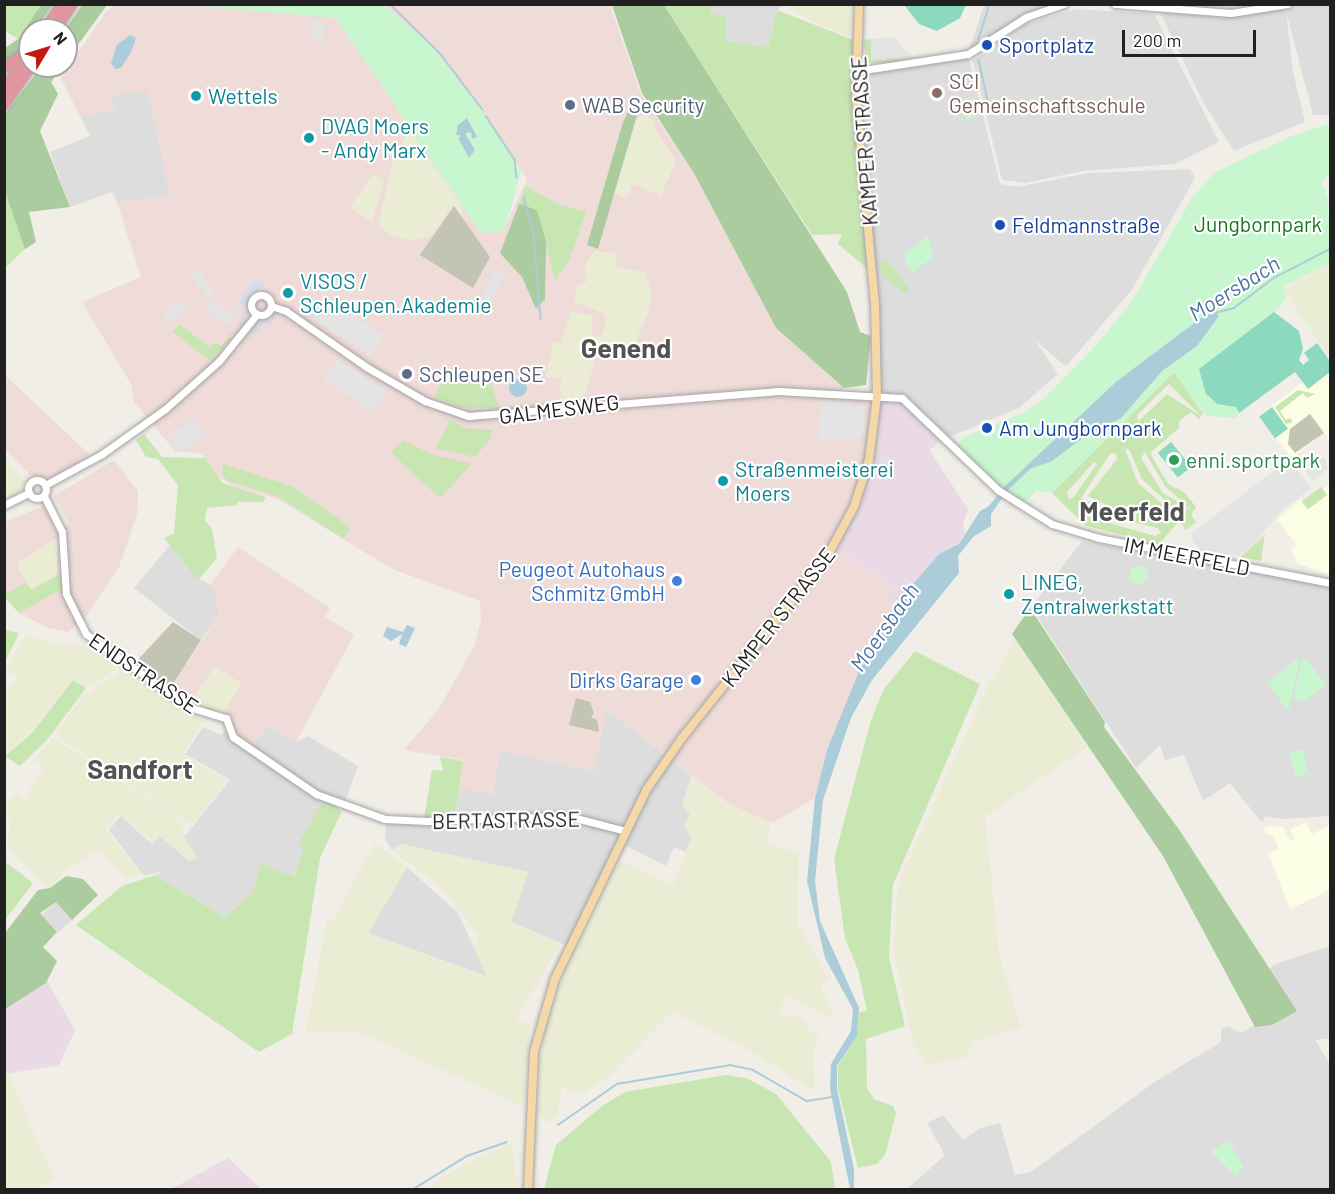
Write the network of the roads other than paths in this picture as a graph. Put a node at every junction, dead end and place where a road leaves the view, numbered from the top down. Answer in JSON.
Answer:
{"nodes":[{"id":1,"x":62,"y":4,"type":"edge"},
{"id":2,"x":72,"y":4,"type":"edge"},
{"id":3,"x":859,"y":4,"type":"edge"},
{"id":4,"x":1064,"y":4,"type":"edge"},
{"id":5,"x":1115,"y":4,"type":"edge"},
{"id":6,"x":1287,"y":4,"type":"edge"},
{"id":7,"x":53,"y":18,"type":"edge"},
{"id":8,"x":63,"y":18,"type":"edge"},
{"id":9,"x":18,"y":57,"type":"edge"},
{"id":10,"x":7,"y":66,"type":"dead end"},
{"id":11,"x":18,"y":70,"type":"edge"},
{"id":12,"x":856,"y":71,"type":"junction"},
{"id":13,"x":23,"y":78,"type":"edge"},
{"id":14,"x":4,"y":90,"type":"edge"},
{"id":15,"x":4,"y":105,"type":"edge"},
{"id":16,"x":271,"y":306,"type":"junction"},
{"id":17,"x":256,"y":314,"type":"junction"},
{"id":18,"x":877,"y":396,"type":"junction"},
{"id":19,"x":45,"y":485,"type":"junction"},
{"id":20,"x":29,"y":493,"type":"junction"},
{"id":21,"x":44,"y":496,"type":"junction"},
{"id":22,"x":4,"y":505,"type":"edge"},
{"id":23,"x":1330,"y":583,"type":"edge"},
{"id":24,"x":385,"y":819,"type":"joint"},
{"id":25,"x":626,"y":831,"type":"junction"},
{"id":26,"x":528,"y":1190,"type":"edge"}],
"edges":[{"from":1,"to":7,"type":"highway"},
{"from":2,"to":8,"type":"highway"},
{"from":3,"to":12,"type":"main road","name":"KAMPER STRASSE"},
{"from":4,"to":12,"type":"street"},
{"from":5,"to":6,"type":"street"},
{"from":9,"to":10,"type":"highway"},
{"from":11,"to":14,"type":"highway"},
{"from":12,"to":18,"type":"main road","name":"KAMPER STRASSE"},
{"from":13,"to":15,"type":"highway"},
{"from":16,"to":17,"type":"street"},
{"from":16,"to":17,"type":"street"},
{"from":16,"to":18,"type":"street","name":"GALMESWEG"},
{"from":17,"to":19,"type":"street"},
{"from":18,"to":23,"type":"street","name":"IM MEERFELD"},
{"from":18,"to":25,"type":"main road","name":"KAMPER STRASSE"},
{"from":19,"to":20,"type":"street"},
{"from":19,"to":21,"type":"street"},
{"from":20,"to":21,"type":"street"},
{"from":20,"to":22,"type":"street"},
{"from":21,"to":24,"type":"street","name":"ENDSTRASSE"},
{"from":24,"to":25,"type":"street","name":"BERTASTRASSE"},
{"from":25,"to":26,"type":"main road","name":"KAMPER STRASSE"}]}
